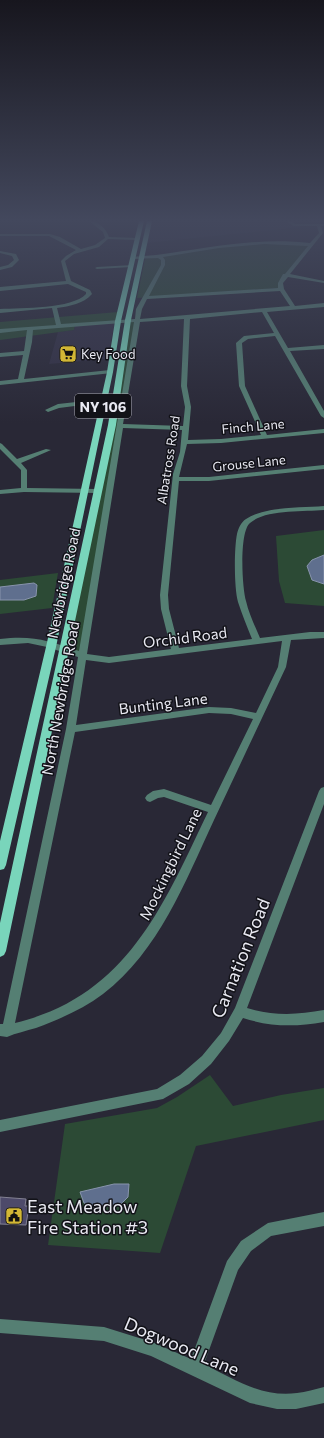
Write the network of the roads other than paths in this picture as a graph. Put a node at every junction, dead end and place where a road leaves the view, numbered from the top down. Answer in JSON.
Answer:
{"nodes":[{"id":1,"x":84,"y":288,"type":"edge"},
{"id":2,"x":126,"y":288,"type":"edge"},
{"id":3,"x":138,"y":288,"type":"edge"},
{"id":4,"x":150,"y":288,"type":"edge"},
{"id":5,"x":281,"y":289,"type":"joint"},
{"id":6,"x":145,"y":298,"type":"junction"},
{"id":7,"x":324,"y":305,"type":"edge"},
{"id":8,"x":54,"y":306,"type":"junction"},
{"id":9,"x":294,"y":308,"type":"junction"},
{"id":10,"x":0,"y":311,"type":"edge"},
{"id":11,"x":264,"y":311,"type":"junction"},
{"id":12,"x":187,"y":318,"type":"junction"},
{"id":13,"x":118,"y":321,"type":"junction"},
{"id":14,"x":133,"y":321,"type":"junction"},
{"id":15,"x":59,"y":326,"type":"junction"},
{"id":16,"x":30,"y":329,"type":"junction"},
{"id":17,"x":0,"y":331,"type":"edge"},
{"id":18,"x":278,"y":334,"type":"junction"},
{"id":19,"x":324,"y":347,"type":"edge"},
{"id":20,"x":287,"y":350,"type":"junction"},
{"id":21,"x":26,"y":353,"type":"junction"},
{"id":22,"x":0,"y":355,"type":"edge"},
{"id":23,"x":110,"y":372,"type":"junction"},
{"id":24,"x":21,"y":381,"type":"junction"},
{"id":25,"x":0,"y":383,"type":"edge"},
{"id":26,"x":104,"y":401,"type":"junction"},
{"id":27,"x":48,"y":410,"type":"dead end"},
{"id":28,"x":324,"y":416,"type":"edge"},
{"id":29,"x":121,"y":426,"type":"junction"},
{"id":30,"x":186,"y":428,"type":"junction"},
{"id":31,"x":324,"y":431,"type":"edge"},
{"id":32,"x":265,"y":437,"type":"junction"},
{"id":33,"x":185,"y":442,"type":"junction"},
{"id":34,"x":0,"y":445,"type":"edge"},
{"id":35,"x":48,"y":450,"type":"dead end"},
{"id":36,"x":16,"y":462,"type":"junction"},
{"id":37,"x":324,"y":467,"type":"edge"},
{"id":38,"x":176,"y":479,"type":"junction"},
{"id":39,"x":24,"y":490,"type":"junction"},
{"id":40,"x":85,"y":491,"type":"junction"},
{"id":41,"x":98,"y":491,"type":"junction"},
{"id":42,"x":0,"y":492,"type":"edge"},
{"id":43,"x":324,"y":508,"type":"edge"},
{"id":44,"x":324,"y":635,"type":"edge"},
{"id":45,"x":287,"y":638,"type":"junction"},
{"id":46,"x":0,"y":642,"type":"edge"},
{"id":47,"x":257,"y":642,"type":"junction"},
{"id":48,"x":51,"y":647,"type":"junction"},
{"id":49,"x":64,"y":650,"type":"junction"},
{"id":50,"x":176,"y":652,"type":"junction"},
{"id":51,"x":83,"y":657,"type":"junction"},
{"id":52,"x":258,"y":717,"type":"junction"},
{"id":53,"x":71,"y":728,"type":"junction"},
{"id":54,"x":324,"y":791,"type":"edge"},
{"id":55,"x":150,"y":798,"type":"dead end"},
{"id":56,"x":213,"y":810,"type":"junction"},
{"id":57,"x":4,"y":848,"type":"junction"},
{"id":58,"x":22,"y":849,"type":"junction"},
{"id":59,"x":0,"y":865,"type":"edge"},
{"id":60,"x":0,"y":951,"type":"edge"},
{"id":61,"x":240,"y":1011,"type":"junction"},
{"id":62,"x":324,"y":1016,"type":"edge"},
{"id":63,"x":3,"y":1031,"type":"edge"},
{"id":64,"x":0,"y":1126,"type":"edge"},
{"id":65,"x":324,"y":1219,"type":"edge"},
{"id":66,"x":0,"y":1326,"type":"edge"},
{"id":67,"x":195,"y":1368,"type":"junction"},
{"id":68,"x":324,"y":1395,"type":"edge"}],
"edges":[{"from":1,"to":8,"type":"street"},
{"from":2,"to":13,"type":"main road","name":"Newbridge Road","number":"NY 106"},
{"from":3,"to":14,"type":"main road","name":"Newbridge Road","number":"NY 106"},
{"from":4,"to":6,"type":"street","name":"North Newbridge Road"},
{"from":5,"to":6,"type":"street"},
{"from":5,"to":9,"type":"street"},
{"from":6,"to":14,"type":"street","name":"North Newbridge Road"},
{"from":7,"to":9,"type":"street"},
{"from":8,"to":10,"type":"street"},
{"from":8,"to":15,"type":"street"},
{"from":9,"to":11,"type":"street"},
{"from":11,"to":12,"type":"street"},
{"from":11,"to":18,"type":"street"},
{"from":12,"to":14,"type":"street"},
{"from":12,"to":30,"type":"street","name":"Albatross Road"},
{"from":13,"to":14,"type":"street"},
{"from":13,"to":15,"type":"street"},
{"from":13,"to":23,"type":"main road","name":"Newbridge Road","number":"NY 106"},
{"from":14,"to":29,"type":"street","name":"North Newbridge Road"},
{"from":14,"to":41,"type":"main road","name":"Newbridge Road","number":"NY 106"},
{"from":15,"to":16,"type":"street"},
{"from":16,"to":17,"type":"street"},
{"from":16,"to":21,"type":"street"},
{"from":18,"to":20,"type":"street"},
{"from":18,"to":32,"type":"street"},
{"from":19,"to":20,"type":"street"},
{"from":20,"to":28,"type":"street"},
{"from":21,"to":22,"type":"street"},
{"from":21,"to":24,"type":"street"},
{"from":23,"to":24,"type":"street"},
{"from":23,"to":26,"type":"main road","name":"Newbridge Road","number":"NY 106"},
{"from":24,"to":25,"type":"street"},
{"from":26,"to":27,"type":"street"},
{"from":26,"to":40,"type":"main road","name":"Newbridge Road","number":"NY 106"},
{"from":29,"to":30,"type":"street"},
{"from":29,"to":51,"type":"street","name":"North Newbridge Road"},
{"from":30,"to":33,"type":"street","name":"Albatross Road"},
{"from":31,"to":32,"type":"street","name":"Finch Lane"},
{"from":32,"to":33,"type":"street","name":"Finch Lane"},
{"from":33,"to":38,"type":"street","name":"Albatross Road"},
{"from":34,"to":36,"type":"street"},
{"from":35,"to":36,"type":"street"},
{"from":36,"to":39,"type":"street"},
{"from":37,"to":38,"type":"street","name":"Grouse Lane"},
{"from":38,"to":50,"type":"street","name":"Albatross Road"},
{"from":39,"to":40,"type":"street"},
{"from":39,"to":42,"type":"street"},
{"from":40,"to":41,"type":"street"},
{"from":40,"to":48,"type":"main road","name":"Newbridge Road","number":"NY 106"},
{"from":41,"to":49,"type":"main road","name":"Newbridge Road","number":"NY 106"},
{"from":43,"to":47,"type":"street"},
{"from":44,"to":45,"type":"street","name":"Orchid Road"},
{"from":45,"to":47,"type":"street","name":"Orchid Road"},
{"from":45,"to":52,"type":"street","name":"Mockingbird Lane"},
{"from":46,"to":48,"type":"street","name":"Orchid Road"},
{"from":47,"to":50,"type":"street","name":"Orchid Road"},
{"from":48,"to":49,"type":"street","name":"Orchid Road"},
{"from":48,"to":57,"type":"main road","name":"Newbridge Road","number":"NY 106"},
{"from":49,"to":51,"type":"street","name":"Orchid Road"},
{"from":49,"to":58,"type":"main road","name":"Newbridge Road","number":"NY 106"},
{"from":50,"to":51,"type":"street","name":"Orchid Road"},
{"from":51,"to":53,"type":"street","name":"North Newbridge Road"},
{"from":52,"to":53,"type":"street","name":"Bunting Lane"},
{"from":52,"to":56,"type":"street","name":"Mockingbird Lane"},
{"from":53,"to":63,"type":"street","name":"North Newbridge Road"},
{"from":54,"to":61,"type":"street","name":"Carnation Road"},
{"from":55,"to":56,"type":"street"},
{"from":56,"to":63,"type":"street","name":"Mockingbird Lane"},
{"from":57,"to":58,"type":"main road"},
{"from":57,"to":59,"type":"main road","name":"Newbridge Road","number":"NY 106"},
{"from":58,"to":60,"type":"main road","name":"Newbridge Road","number":"NY 106"},
{"from":61,"to":62,"type":"street"},
{"from":61,"to":64,"type":"street","name":"Carnation Road"},
{"from":65,"to":67,"type":"street"},
{"from":66,"to":67,"type":"street","name":"Dogwood Lane"},
{"from":67,"to":68,"type":"street","name":"Dogwood Lane"}]}
